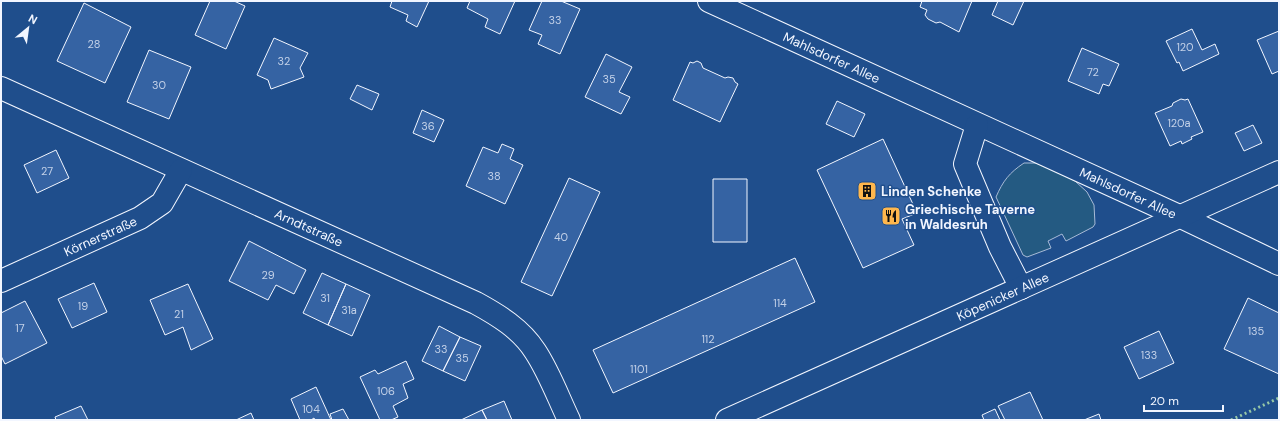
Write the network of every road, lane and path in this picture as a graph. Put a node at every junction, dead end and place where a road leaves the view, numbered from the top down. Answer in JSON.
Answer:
{"nodes":[{"id":1,"x":709,"y":1,"type":"edge"},
{"id":2,"x":1,"y":88,"type":"edge"},
{"id":3,"x":977,"y":125,"type":"junction"},
{"id":4,"x":180,"y":170,"type":"junction"},
{"id":5,"x":1279,"y":172,"type":"edge"},
{"id":6,"x":1179,"y":216,"type":"junction"},
{"id":7,"x":1279,"y":264,"type":"edge"},
{"id":8,"x":1,"y":281,"type":"edge"},
{"id":9,"x":1021,"y":288,"type":"junction"},
{"id":10,"x":569,"y":420,"type":"edge"},
{"id":11,"x":726,"y":420,"type":"edge"}],
"edges":[{"from":1,"to":3,"type":"street","name":"Mahlsdorfer Allee"},
{"from":2,"to":4,"type":"street","name":"Arndtstraße"},
{"from":3,"to":6,"type":"street","name":"Mahlsdorfer Allee"},
{"from":3,"to":9,"type":"street"},
{"from":4,"to":8,"type":"street","name":"Körnerstraße"},
{"from":4,"to":10,"type":"street","name":"Arndtstraße"},
{"from":5,"to":6,"type":"street","name":"Köpenicker Allee"},
{"from":6,"to":7,"type":"street","name":"Mahlsdorfer Allee"},
{"from":6,"to":9,"type":"street","name":"Köpenicker Allee"},
{"from":9,"to":11,"type":"street","name":"Köpenicker Allee"}]}
